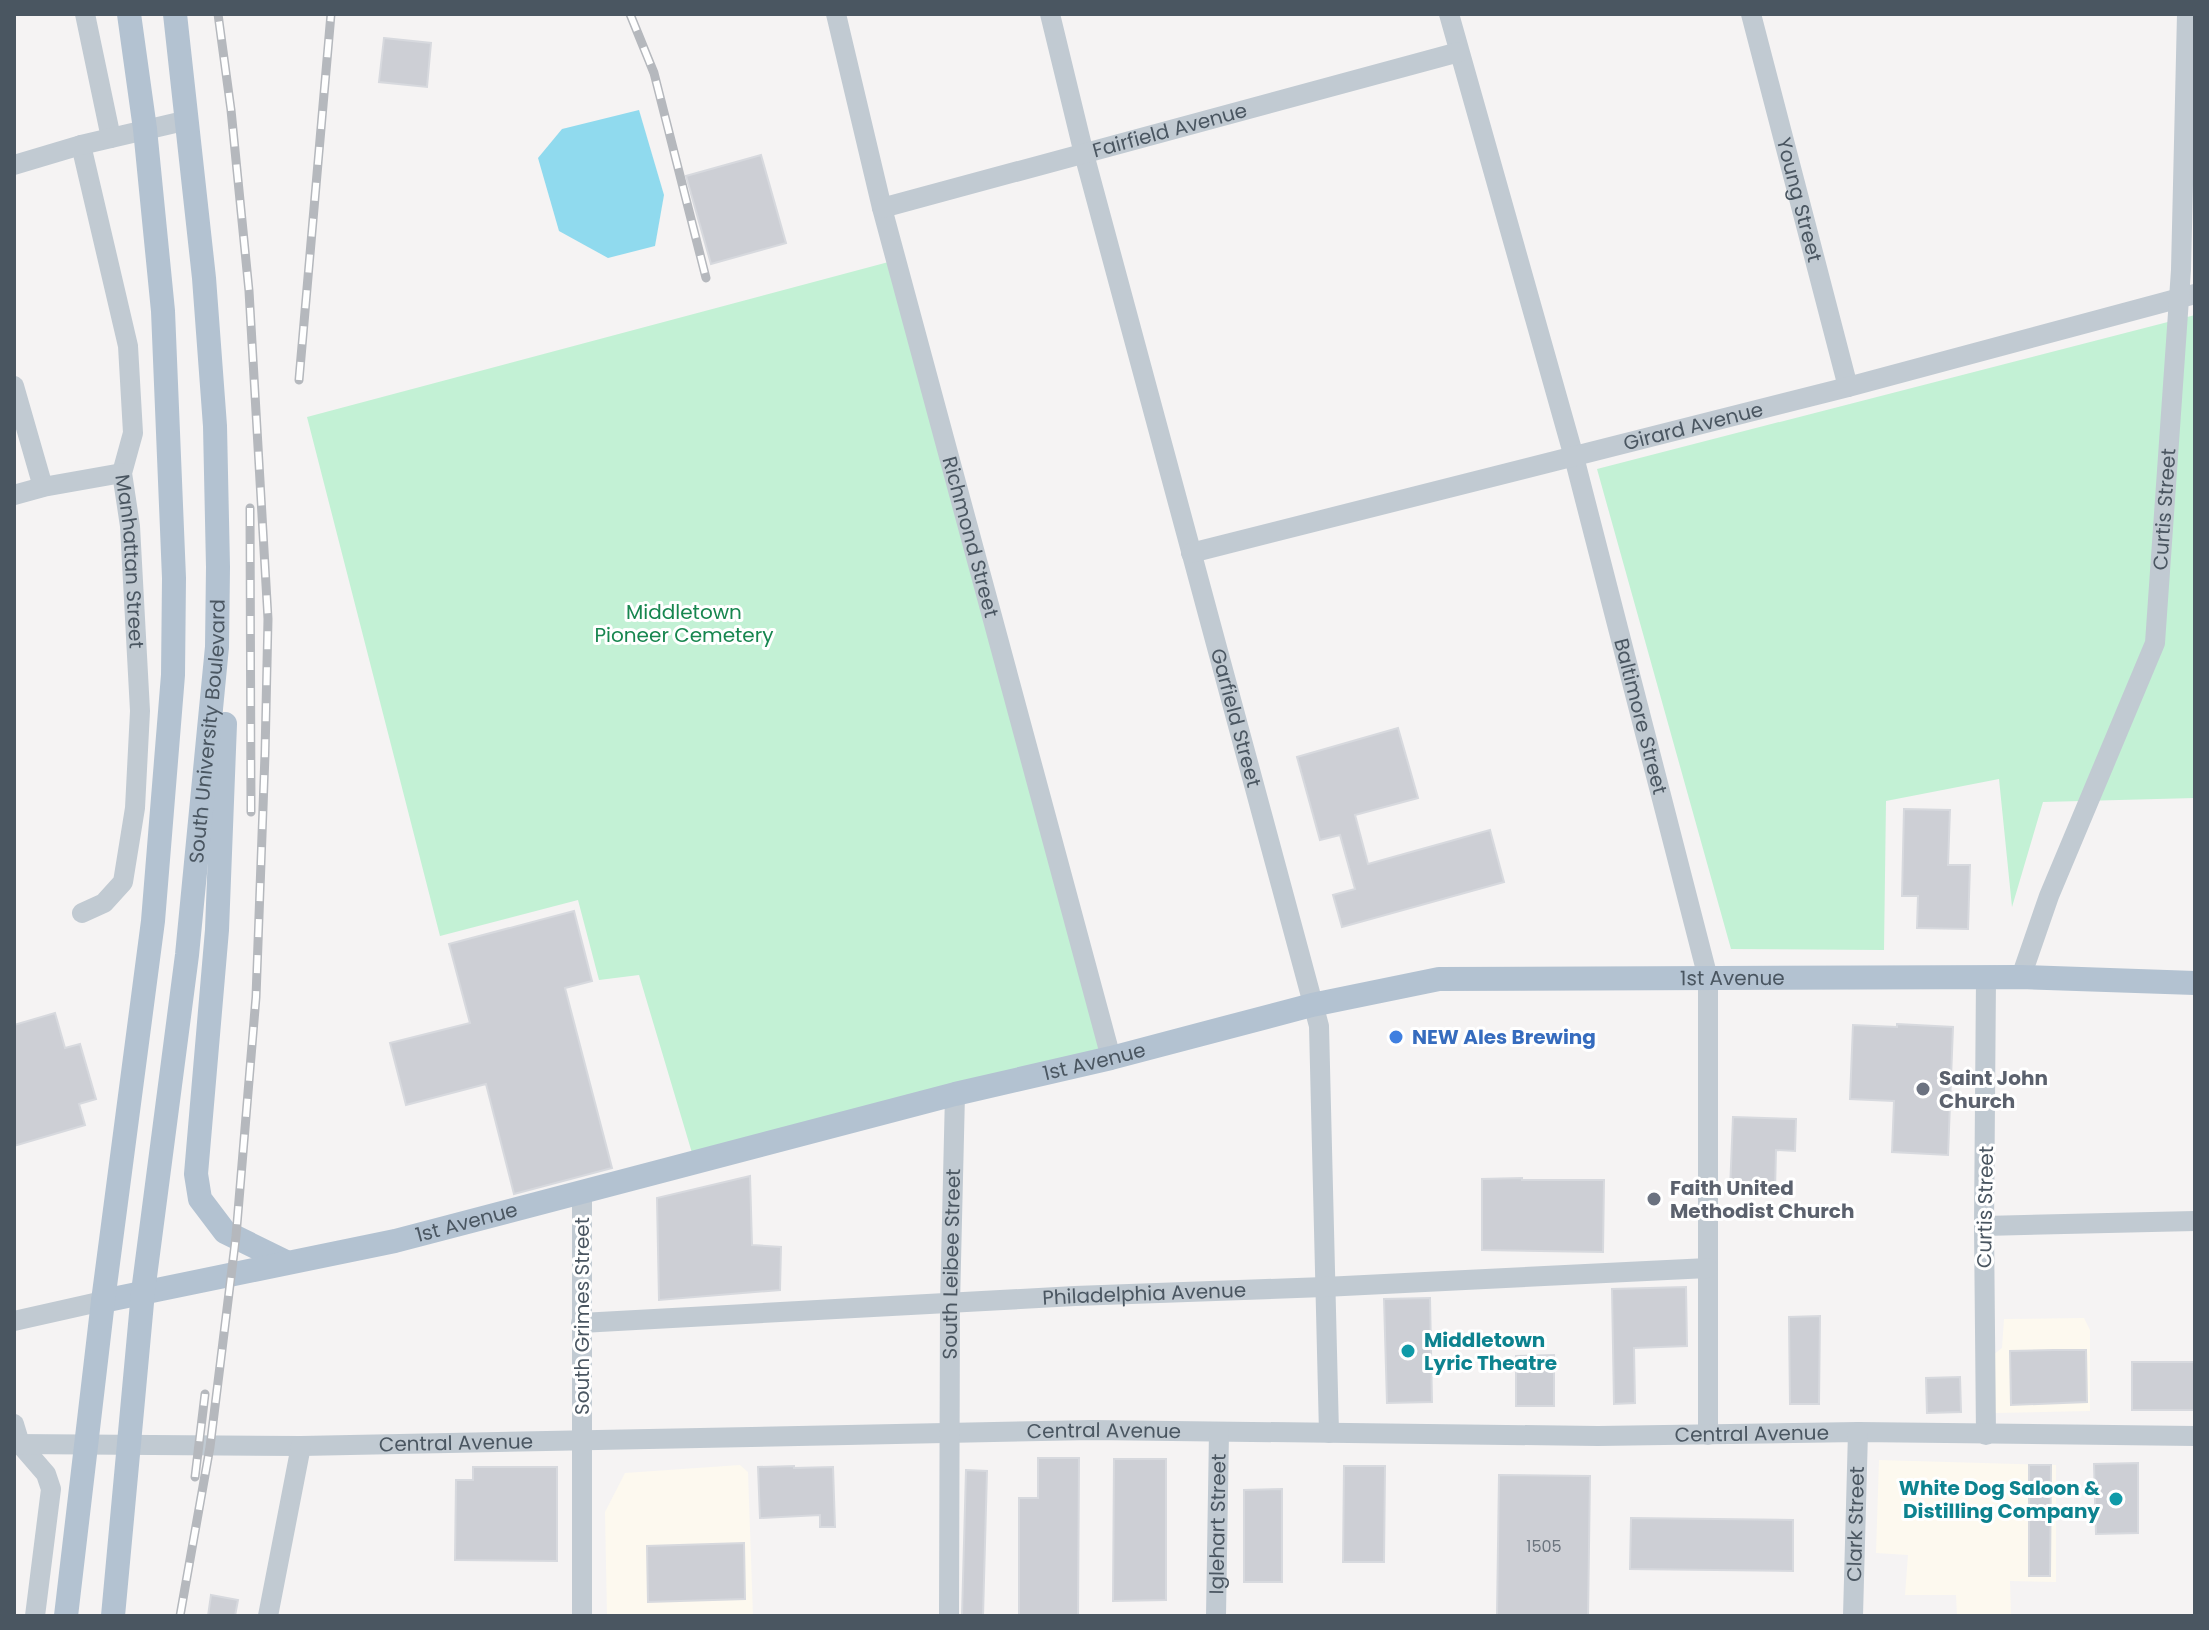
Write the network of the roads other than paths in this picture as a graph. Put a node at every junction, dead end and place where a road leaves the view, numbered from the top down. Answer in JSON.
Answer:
{"nodes":[{"id":1,"x":85,"y":14,"type":"edge"},
{"id":2,"x":129,"y":14,"type":"edge"},
{"id":3,"x":175,"y":14,"type":"edge"},
{"id":4,"x":836,"y":14,"type":"edge"},
{"id":5,"x":1050,"y":14,"type":"edge"},
{"id":6,"x":1449,"y":14,"type":"edge"},
{"id":7,"x":1751,"y":14,"type":"edge"},
{"id":8,"x":2187,"y":14,"type":"edge"},
{"id":9,"x":1459,"y":52,"type":"junction"},
{"id":10,"x":188,"y":120,"type":"junction"},
{"id":11,"x":145,"y":129,"type":"junction"},
{"id":12,"x":111,"y":138,"type":"junction"},
{"id":13,"x":81,"y":145,"type":"junction"},
{"id":14,"x":1084,"y":154,"type":"junction"},
{"id":15,"x":14,"y":165,"type":"edge"},
{"id":16,"x":882,"y":208,"type":"junction"},
{"id":17,"x":2187,"y":296,"type":"edge"},
{"id":18,"x":14,"y":386,"type":"edge"},
{"id":19,"x":1848,"y":387,"type":"junction"},
{"id":20,"x":1574,"y":457,"type":"junction"},
{"id":21,"x":122,"y":473,"type":"junction"},
{"id":22,"x":43,"y":487,"type":"junction"},
{"id":23,"x":14,"y":495,"type":"edge"},
{"id":24,"x":1191,"y":553,"type":"junction"},
{"id":25,"x":217,"y":647,"type":"junction"},
{"id":26,"x":82,"y":913,"type":"dead end"},
{"id":27,"x":2021,"y":977,"type":"junction"},
{"id":28,"x":1708,"y":978,"type":"junction"},
{"id":29,"x":1986,"y":978,"type":"junction"},
{"id":30,"x":2195,"y":983,"type":"edge"},
{"id":31,"x":1312,"y":1005,"type":"junction"},
{"id":32,"x":1111,"y":1058,"type":"junction"},
{"id":33,"x":955,"y":1094,"type":"junction"},
{"id":34,"x":582,"y":1193,"type":"junction"},
{"id":35,"x":2195,"y":1221,"type":"edge"},
{"id":36,"x":1984,"y":1226,"type":"junction"},
{"id":37,"x":286,"y":1262,"type":"junction"},
{"id":38,"x":1708,"y":1268,"type":"junction"},
{"id":39,"x":1324,"y":1287,"type":"junction"},
{"id":40,"x":143,"y":1292,"type":"junction"},
{"id":41,"x":103,"y":1301,"type":"junction"},
{"id":42,"x":950,"y":1304,"type":"junction"},
{"id":43,"x":14,"y":1321,"type":"edge"},
{"id":44,"x":581,"y":1323,"type":"junction"},
{"id":45,"x":14,"y":1424,"type":"edge"},
{"id":46,"x":1219,"y":1432,"type":"junction"},
{"id":47,"x":1858,"y":1432,"type":"junction"},
{"id":48,"x":950,"y":1433,"type":"junction"},
{"id":49,"x":1329,"y":1433,"type":"junction"},
{"id":50,"x":1708,"y":1435,"type":"junction"},
{"id":51,"x":1986,"y":1435,"type":"junction"},
{"id":52,"x":2195,"y":1436,"type":"edge"},
{"id":53,"x":583,"y":1440,"type":"junction"},
{"id":54,"x":17,"y":1444,"type":"edge"},
{"id":55,"x":88,"y":1444,"type":"junction"},
{"id":56,"x":130,"y":1445,"type":"junction"},
{"id":57,"x":301,"y":1446,"type":"junction"},
{"id":58,"x":35,"y":1616,"type":"edge"},
{"id":59,"x":66,"y":1616,"type":"edge"},
{"id":60,"x":113,"y":1616,"type":"edge"},
{"id":61,"x":268,"y":1616,"type":"edge"},
{"id":62,"x":582,"y":1616,"type":"edge"},
{"id":63,"x":949,"y":1616,"type":"edge"},
{"id":64,"x":1216,"y":1616,"type":"edge"},
{"id":65,"x":1853,"y":1616,"type":"edge"}],
"edges":[{"from":1,"to":12,"type":"street"},
{"from":2,"to":11,"type":"main road","name":"South University Boulevard"},
{"from":3,"to":10,"type":"main road","name":"South University Boulevard"},
{"from":4,"to":16,"type":"street","name":"Richmond Street"},
{"from":5,"to":14,"type":"street","name":"Garfield Street"},
{"from":6,"to":9,"type":"street","name":"Baltimore Street"},
{"from":7,"to":19,"type":"street","name":"Young Street"},
{"from":8,"to":17,"type":"street","name":"Curtis Street"},
{"from":9,"to":14,"type":"street","name":"Fairfield Avenue"},
{"from":9,"to":20,"type":"street","name":"Baltimore Street"},
{"from":10,"to":11,"type":"street"},
{"from":10,"to":25,"type":"main road","name":"South University Boulevard"},
{"from":11,"to":12,"type":"street"},
{"from":11,"to":41,"type":"main road","name":"South University Boulevard"},
{"from":12,"to":13,"type":"street"},
{"from":13,"to":15,"type":"street"},
{"from":13,"to":21,"type":"street","name":"Manhattan Street"},
{"from":14,"to":16,"type":"street","name":"Fairfield Avenue"},
{"from":14,"to":24,"type":"street","name":"Garfield Street"},
{"from":16,"to":32,"type":"street","name":"Richmond Street"},
{"from":17,"to":19,"type":"street","name":"Girard Avenue"},
{"from":17,"to":27,"type":"street","name":"Curtis Street"},
{"from":18,"to":22,"type":"street"},
{"from":19,"to":20,"type":"street","name":"Girard Avenue"},
{"from":20,"to":24,"type":"street","name":"Girard Avenue"},
{"from":20,"to":28,"type":"street","name":"Baltimore Street"},
{"from":21,"to":22,"type":"street"},
{"from":21,"to":26,"type":"street","name":"Manhattan Street"},
{"from":22,"to":23,"type":"street"},
{"from":24,"to":31,"type":"street","name":"Garfield Street"},
{"from":25,"to":37,"type":"main road"},
{"from":25,"to":40,"type":"main road","name":"South University Boulevard"},
{"from":27,"to":29,"type":"main road","name":"1st Avenue"},
{"from":27,"to":30,"type":"main road","name":"1st Avenue"},
{"from":28,"to":29,"type":"main road","name":"1st Avenue"},
{"from":28,"to":31,"type":"main road","name":"1st Avenue"},
{"from":28,"to":38,"type":"street","name":"Baltimore Street"},
{"from":29,"to":36,"type":"street","name":"Curtis Street"},
{"from":31,"to":32,"type":"main road","name":"1st Avenue"},
{"from":31,"to":39,"type":"street","name":"Garfield Street"},
{"from":32,"to":33,"type":"main road","name":"1st Avenue"},
{"from":33,"to":34,"type":"main road","name":"1st Avenue"},
{"from":33,"to":42,"type":"street","name":"South Leibee Street"},
{"from":34,"to":37,"type":"main road","name":"1st Avenue"},
{"from":34,"to":44,"type":"street","name":"South Grimes Street"},
{"from":35,"to":36,"type":"street"},
{"from":36,"to":51,"type":"street","name":"Curtis Street"},
{"from":37,"to":40,"type":"main road","name":"1st Avenue"},
{"from":38,"to":39,"type":"street","name":"Philadelphia Avenue"},
{"from":38,"to":50,"type":"street","name":"Baltimore Street"},
{"from":39,"to":42,"type":"street","name":"Philadelphia Avenue"},
{"from":39,"to":49,"type":"street","name":"Garfield Street"},
{"from":40,"to":41,"type":"main road","name":"1st Avenue"},
{"from":40,"to":56,"type":"main road","name":"South University Boulevard"},
{"from":41,"to":43,"type":"street","name":"1st Avenue"},
{"from":41,"to":55,"type":"main road","name":"South University Boulevard"},
{"from":42,"to":44,"type":"street","name":"Philadelphia Avenue"},
{"from":42,"to":48,"type":"street","name":"South Leibee Street"},
{"from":44,"to":53,"type":"street","name":"South Grimes Street"},
{"from":45,"to":54,"type":"street"},
{"from":46,"to":48,"type":"street","name":"Central Avenue"},
{"from":46,"to":49,"type":"street","name":"Central Avenue"},
{"from":46,"to":64,"type":"street","name":"Iglehart Street"},
{"from":47,"to":50,"type":"street","name":"Central Avenue"},
{"from":47,"to":51,"type":"street","name":"Central Avenue"},
{"from":47,"to":65,"type":"street","name":"Clark Street"},
{"from":48,"to":53,"type":"street","name":"Central Avenue"},
{"from":48,"to":63,"type":"street","name":"South Leibee Street"},
{"from":49,"to":50,"type":"street","name":"Central Avenue"},
{"from":51,"to":52,"type":"street","name":"Central Avenue"},
{"from":53,"to":57,"type":"street","name":"Central Avenue"},
{"from":53,"to":62,"type":"street","name":"South Grimes Street"},
{"from":54,"to":55,"type":"street","name":"Central Avenue"},
{"from":54,"to":58,"type":"street"},
{"from":55,"to":56,"type":"street","name":"Central Avenue"},
{"from":55,"to":59,"type":"main road","name":"South University Boulevard"},
{"from":56,"to":57,"type":"street","name":"Central Avenue"},
{"from":56,"to":60,"type":"main road","name":"South University Boulevard"},
{"from":57,"to":61,"type":"street"}]}
